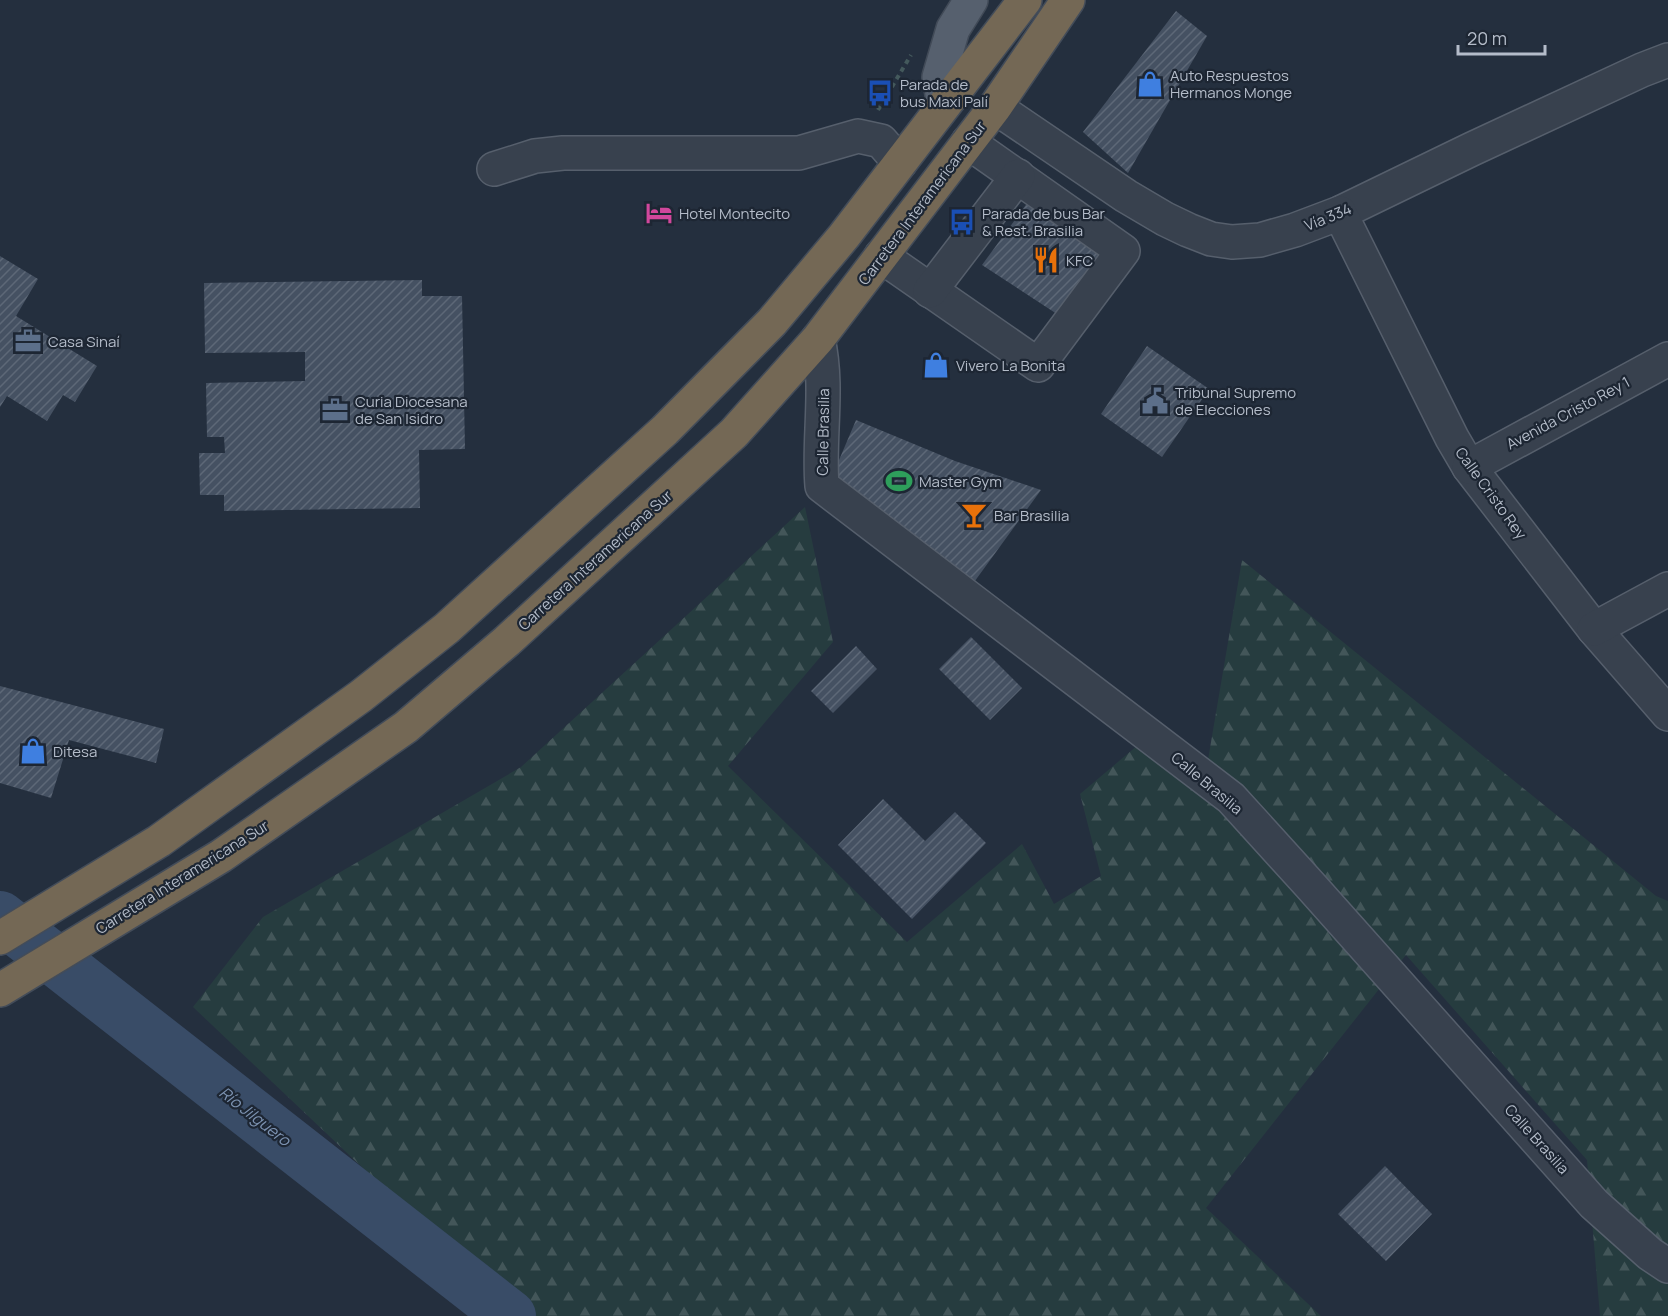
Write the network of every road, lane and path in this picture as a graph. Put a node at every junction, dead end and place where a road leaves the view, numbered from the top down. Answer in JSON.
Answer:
{"nodes":[{"id":1,"x":971,"y":0,"type":"edge"},
{"id":2,"x":1025,"y":0,"type":"edge"},
{"id":3,"x":1031,"y":0,"type":"edge"},
{"id":4,"x":1068,"y":0,"type":"edge"},
{"id":5,"x":916,"y":49,"type":"dead end"},
{"id":6,"x":1668,"y":60,"type":"edge"},
{"id":7,"x":944,"y":105,"type":"junction"},
{"id":8,"x":995,"y":107,"type":"junction"},
{"id":9,"x":922,"y":135,"type":"junction"},
{"id":10,"x":872,"y":139,"type":"junction"},
{"id":11,"x":968,"y":142,"type":"junction"},
{"id":12,"x":900,"y":163,"type":"junction"},
{"id":13,"x":494,"y":169,"type":"dead end"},
{"id":14,"x":1018,"y":176,"type":"junction"},
{"id":15,"x":1340,"y":213,"type":"junction"},
{"id":16,"x":881,"y":256,"type":"junction"},
{"id":17,"x":930,"y":291,"type":"junction"},
{"id":18,"x":818,"y":339,"type":"junction"},
{"id":19,"x":1668,"y":359,"type":"edge"},
{"id":20,"x":755,"y":412,"type":"junction"},
{"id":21,"x":1469,"y":467,"type":"junction"},
{"id":22,"x":1668,"y":589,"type":"edge"},
{"id":23,"x":1594,"y":629,"type":"junction"},
{"id":24,"x":1668,"y":714,"type":"edge"},
{"id":25,"x":0,"y":938,"type":"edge"},
{"id":26,"x":6,"y":986,"type":"edge"},
{"id":27,"x":1668,"y":1266,"type":"edge"}],
"edges":[{"from":1,"to":7,"type":"main road"},
{"from":2,"to":7,"type":"highway"},
{"from":3,"to":8,"type":"highway"},
{"from":4,"to":8,"type":"highway","name":"Carretera Interamericana Sur"},
{"from":5,"to":10,"type":"path"},
{"from":6,"to":15,"type":"street","name":"Vía 334"},
{"from":7,"to":9,"type":"highway"},
{"from":8,"to":9,"type":"highway"},
{"from":8,"to":11,"type":"highway","name":"Carretera Interamericana Sur"},
{"from":8,"to":15,"type":"street","name":"Vía 334"},
{"from":9,"to":12,"type":"highway"},
{"from":10,"to":12,"type":"street"},
{"from":10,"to":13,"type":"street"},
{"from":11,"to":14,"type":"street"},
{"from":11,"to":16,"type":"highway","name":"Carretera Interamericana Sur"},
{"from":12,"to":20,"type":"highway"},
{"from":12,"to":25,"type":"highway"},
{"from":14,"to":17,"type":"street"},
{"from":14,"to":17,"type":"street"},
{"from":15,"to":21,"type":"street","name":"Calle Cristo Rey"},
{"from":16,"to":17,"type":"street"},
{"from":16,"to":18,"type":"highway","name":"Carretera Interamericana Sur"},
{"from":18,"to":20,"type":"highway","name":"Carretera Interamericana Sur"},
{"from":18,"to":27,"type":"street","name":"Calle Brasilia"},
{"from":19,"to":21,"type":"street","name":"Avenida Cristo Rey 1"},
{"from":20,"to":26,"type":"highway","name":"Carretera Interamericana Sur"},
{"from":21,"to":23,"type":"street","name":"Calle Cristo Rey"},
{"from":22,"to":23,"type":"street"},
{"from":23,"to":24,"type":"street","name":"Calle Cristo Rey"}]}
